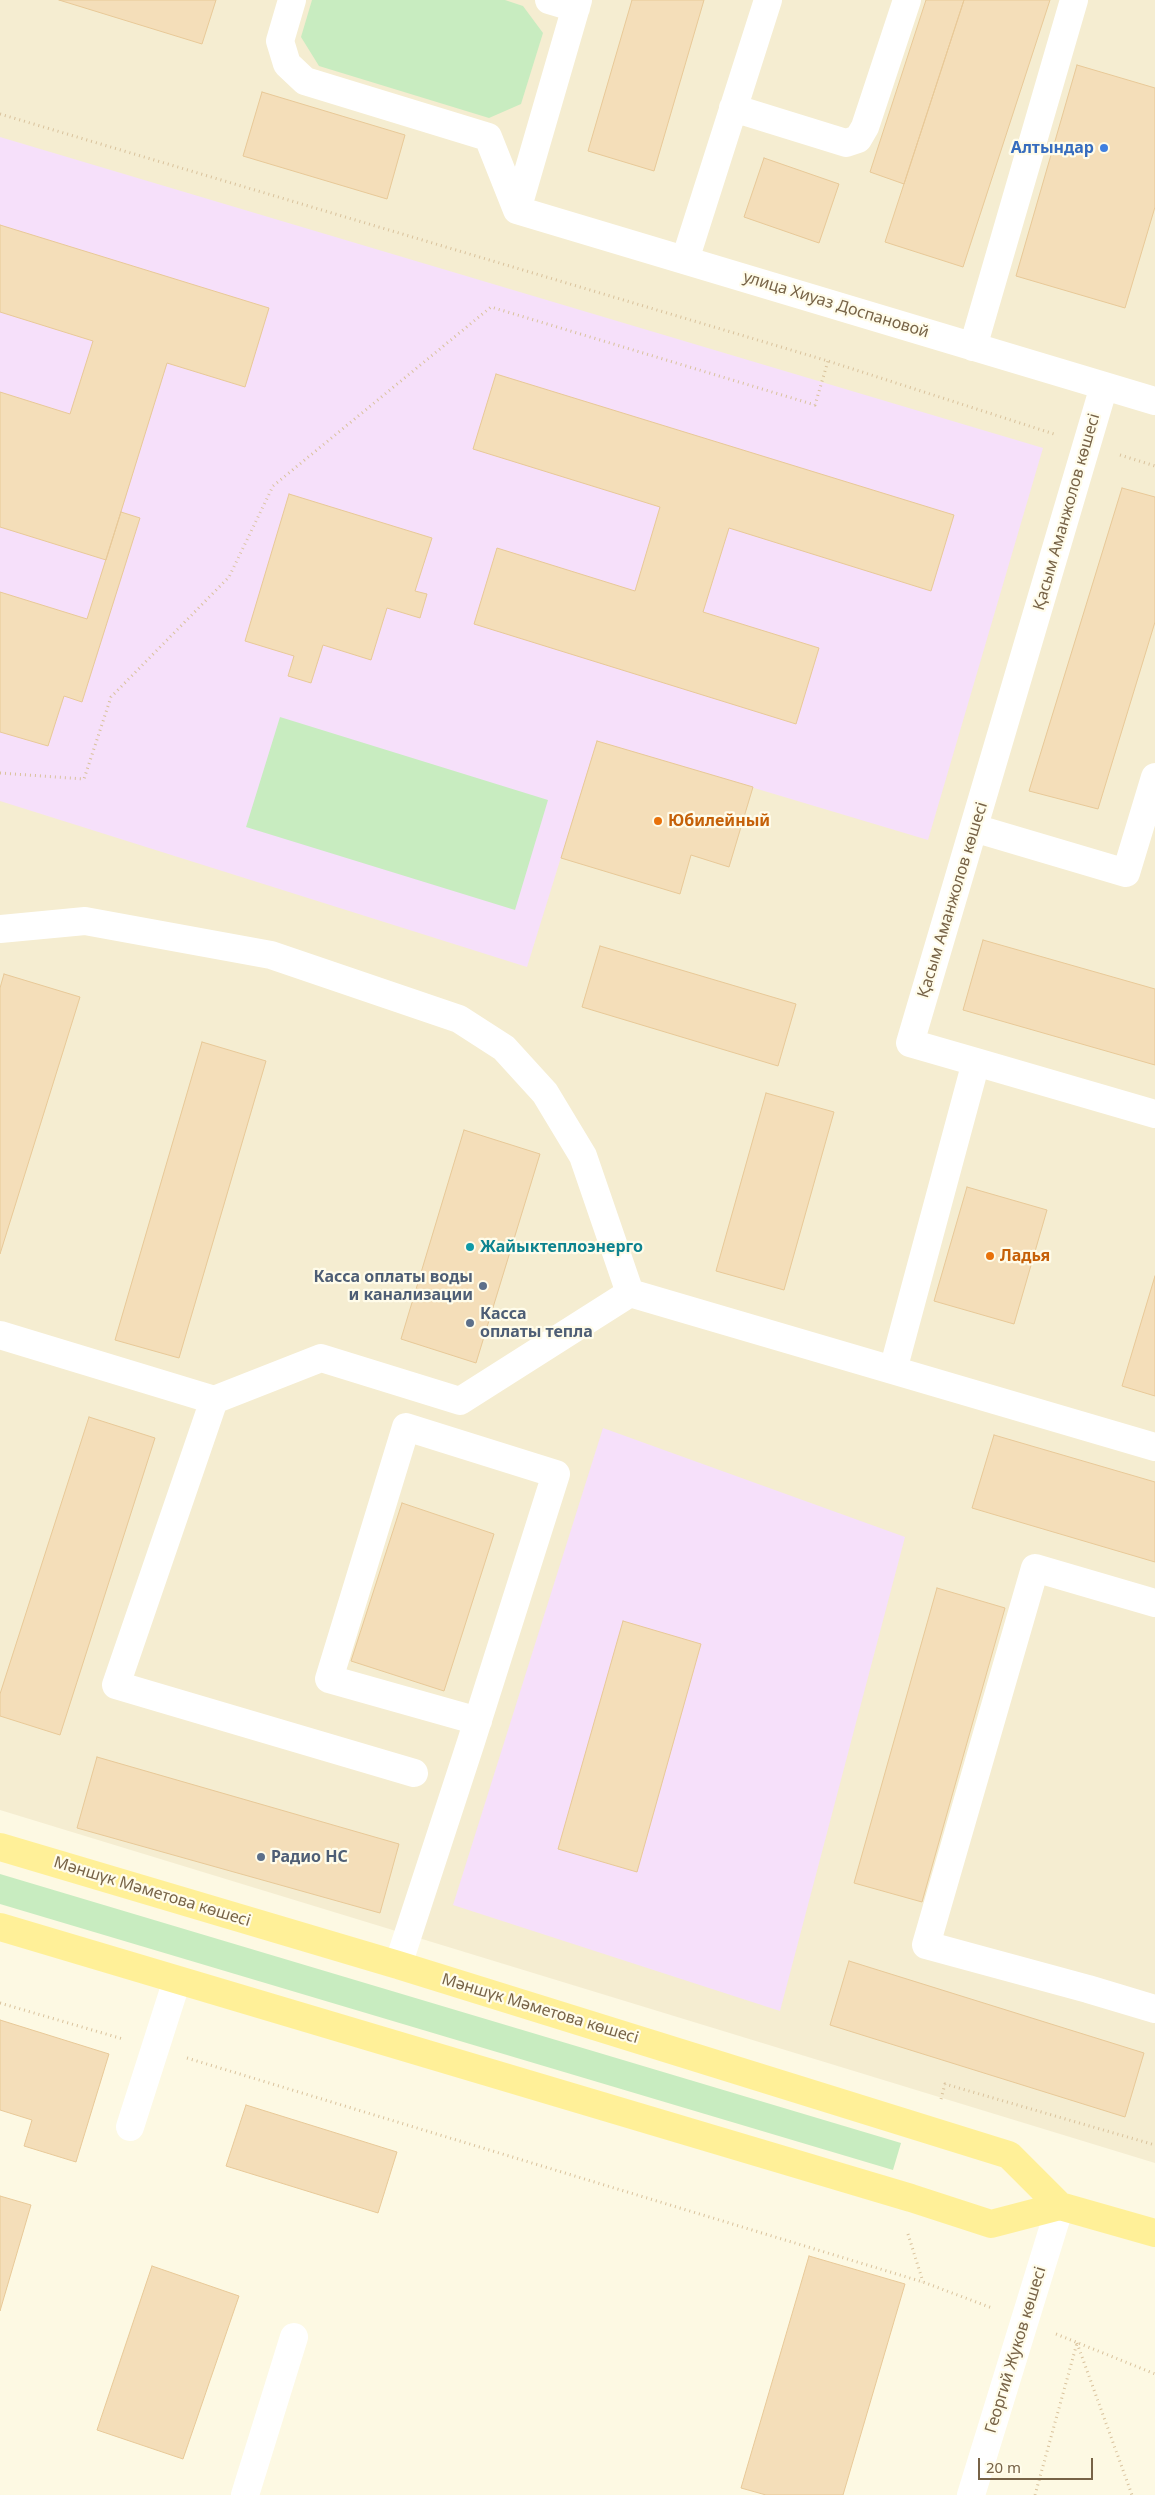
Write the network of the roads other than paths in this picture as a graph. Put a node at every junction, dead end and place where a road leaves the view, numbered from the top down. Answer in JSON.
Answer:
{"nodes":[{"id":1,"x":292,"y":0,"type":"edge"},
{"id":2,"x":549,"y":0,"type":"edge"},
{"id":3,"x":768,"y":0,"type":"edge"},
{"id":4,"x":907,"y":0,"type":"edge"},
{"id":5,"x":1074,"y":0,"type":"edge"},
{"id":6,"x":577,"y":4,"type":"edge"},
{"id":7,"x":733,"y":108,"type":"junction"},
{"id":8,"x":517,"y":210,"type":"junction"},
{"id":9,"x":685,"y":260,"type":"junction"},
{"id":10,"x":973,"y":346,"type":"junction"},
{"id":11,"x":1104,"y":386,"type":"junction"},
{"id":12,"x":1155,"y":402,"type":"edge"},
{"id":13,"x":1155,"y":777,"type":"edge"},
{"id":14,"x":974,"y":828,"type":"junction"},
{"id":15,"x":0,"y":929,"type":"edge"},
{"id":16,"x":976,"y":1062,"type":"junction"},
{"id":17,"x":1155,"y":1114,"type":"edge"},
{"id":18,"x":630,"y":1293,"type":"junction"},
{"id":19,"x":0,"y":1334,"type":"edge"},
{"id":20,"x":893,"y":1370,"type":"junction"},
{"id":21,"x":214,"y":1400,"type":"junction"},
{"id":22,"x":1155,"y":1447,"type":"edge"},
{"id":23,"x":1155,"y":1604,"type":"edge"},
{"id":24,"x":478,"y":1721,"type":"junction"},
{"id":25,"x":414,"y":1773,"type":"dead end"},
{"id":26,"x":0,"y":1847,"type":"edge"},
{"id":27,"x":0,"y":1927,"type":"edge"},
{"id":28,"x":398,"y":1965,"type":"junction"},
{"id":29,"x":177,"y":1980,"type":"junction"},
{"id":30,"x":1155,"y":2009,"type":"edge"},
{"id":31,"x":130,"y":2127,"type":"dead end"},
{"id":32,"x":1060,"y":2206,"type":"junction"},
{"id":33,"x":1155,"y":2233,"type":"edge"},
{"id":34,"x":294,"y":2336,"type":"dead end"},
{"id":35,"x":245,"y":2495,"type":"edge"},
{"id":36,"x":971,"y":2495,"type":"edge"}],
"edges":[{"from":1,"to":8,"type":"street"},
{"from":2,"to":6,"type":"street"},
{"from":3,"to":7,"type":"street"},
{"from":4,"to":7,"type":"street"},
{"from":5,"to":10,"type":"street"},
{"from":6,"to":8,"type":"street"},
{"from":7,"to":9,"type":"street"},
{"from":8,"to":9,"type":"street","name":"улица Хиуаз Доспановой"},
{"from":9,"to":10,"type":"street","name":"улица Хиуаз Доспановой"},
{"from":10,"to":11,"type":"street","name":"улица Хиуаз Доспановой"},
{"from":11,"to":12,"type":"street","name":"улица Хиуаз Доспановой"},
{"from":11,"to":14,"type":"street","name":"Қасым Аманжолов көшесі"},
{"from":13,"to":14,"type":"street"},
{"from":14,"to":16,"type":"street","name":"Қасым Аманжолов көшесі"},
{"from":15,"to":18,"type":"street"},
{"from":16,"to":17,"type":"street"},
{"from":16,"to":20,"type":"street"},
{"from":18,"to":20,"type":"street"},
{"from":18,"to":21,"type":"street"},
{"from":19,"to":21,"type":"street"},
{"from":20,"to":22,"type":"street"},
{"from":21,"to":25,"type":"street"},
{"from":23,"to":30,"type":"street"},
{"from":24,"to":24,"type":"street"},
{"from":24,"to":28,"type":"street"},
{"from":26,"to":28,"type":"main road","name":"Мәншүк Мәметова көшесі"},
{"from":27,"to":29,"type":"main road"},
{"from":28,"to":32,"type":"main road","name":"Мәншүк Мәметова көшесі"},
{"from":29,"to":31,"type":"street"},
{"from":29,"to":32,"type":"main road"},
{"from":32,"to":33,"type":"main road","name":"Мәншүк Мәметова көшесі"},
{"from":32,"to":36,"type":"street","name":"Георгий Жуков көшесі"},
{"from":34,"to":35,"type":"street"}]}
